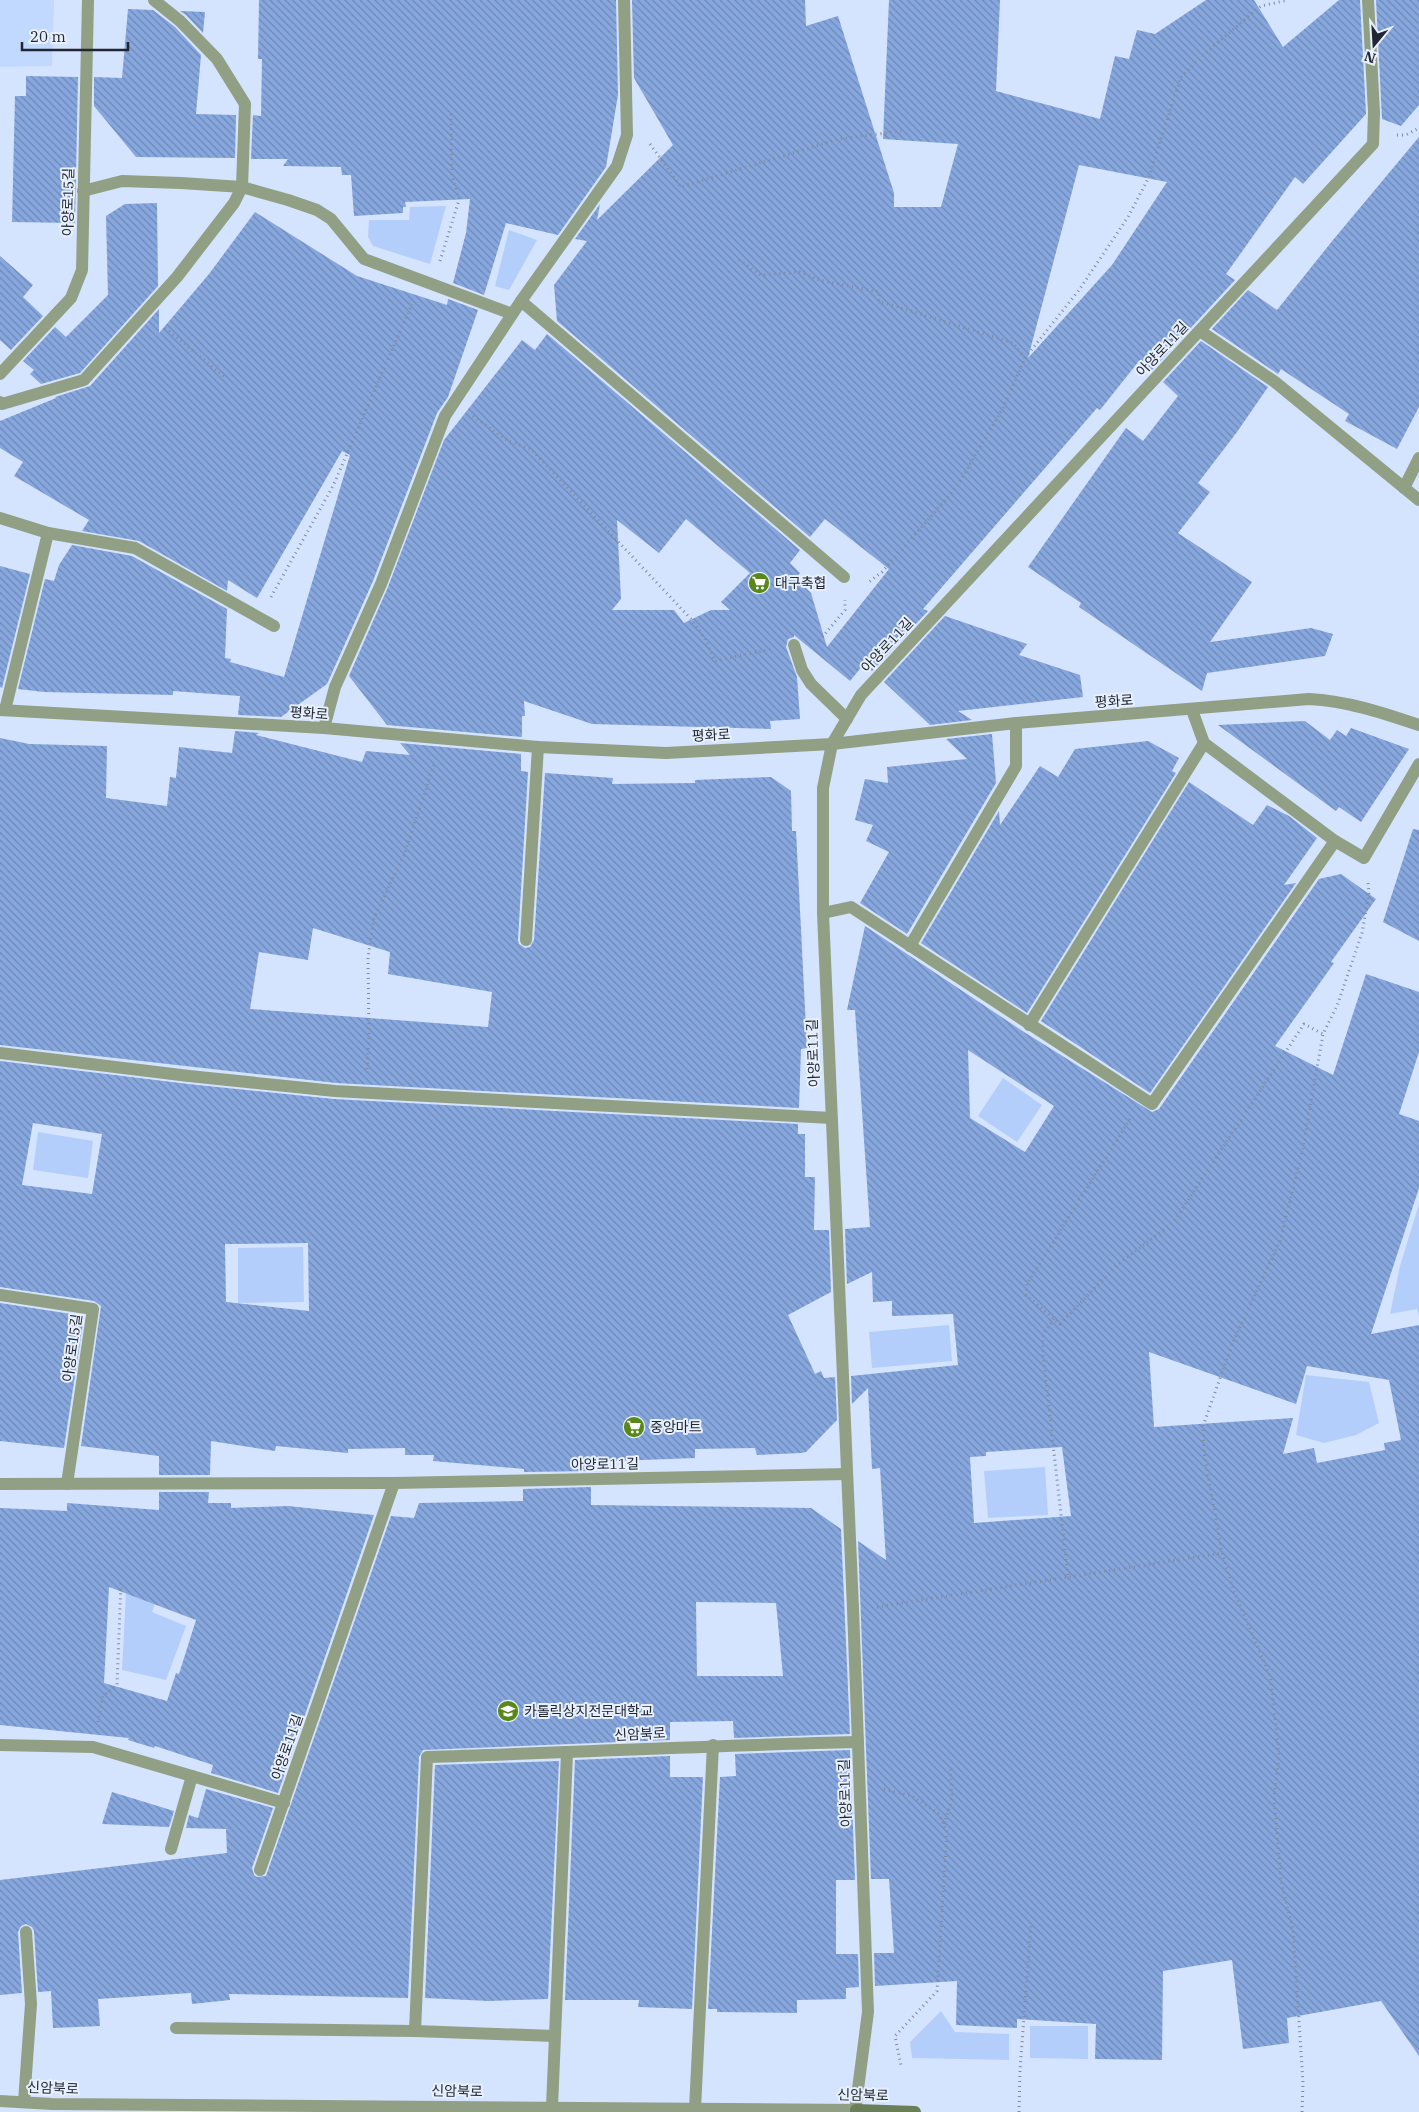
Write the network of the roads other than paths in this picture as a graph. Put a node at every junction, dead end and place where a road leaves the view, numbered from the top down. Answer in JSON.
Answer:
{"nodes":[{"id":1,"x":88,"y":0,"type":"edge"},
{"id":2,"x":154,"y":0,"type":"edge"},
{"id":3,"x":624,"y":0,"type":"edge"},
{"id":4,"x":1368,"y":0,"type":"edge"},
{"id":5,"x":242,"y":187,"type":"junction"},
{"id":6,"x":83,"y":191,"type":"junction"},
{"id":7,"x":521,"y":301,"type":"junction"},
{"id":8,"x":512,"y":314,"type":"junction"},
{"id":9,"x":1200,"y":331,"type":"junction"},
{"id":10,"x":0,"y":374,"type":"edge"},
{"id":11,"x":0,"y":402,"type":"edge"},
{"id":12,"x":1419,"y":458,"type":"edge"},
{"id":13,"x":1404,"y":488,"type":"junction"},
{"id":14,"x":1419,"y":500,"type":"edge"},
{"id":15,"x":0,"y":518,"type":"edge"},
{"id":16,"x":48,"y":533,"type":"junction"},
{"id":17,"x":844,"y":577,"type":"road end"},
{"id":18,"x":274,"y":626,"type":"dead end"},
{"id":19,"x":794,"y":645,"type":"road end"},
{"id":20,"x":3,"y":710,"type":"edge"},
{"id":21,"x":1192,"y":710,"type":"junction"},
{"id":22,"x":847,"y":719,"type":"junction"},
{"id":23,"x":1016,"y":723,"type":"junction"},
{"id":24,"x":1419,"y":725,"type":"edge"},
{"id":25,"x":324,"y":728,"type":"junction"},
{"id":26,"x":1204,"y":743,"type":"junction"},
{"id":27,"x":832,"y":744,"type":"junction"},
{"id":28,"x":538,"y":747,"type":"junction"},
{"id":29,"x":1419,"y":764,"type":"edge"},
{"id":30,"x":1335,"y":841,"type":"junction"},
{"id":31,"x":823,"y":913,"type":"junction"},
{"id":32,"x":526,"y":940,"type":"dead end"},
{"id":33,"x":910,"y":946,"type":"junction"},
{"id":34,"x":1029,"y":1025,"type":"junction"},
{"id":35,"x":0,"y":1053,"type":"edge"},
{"id":36,"x":831,"y":1118,"type":"junction"},
{"id":37,"x":0,"y":1295,"type":"edge"},
{"id":38,"x":848,"y":1474,"type":"junction"},
{"id":39,"x":394,"y":1482,"type":"junction"},
{"id":40,"x":0,"y":1484,"type":"edge"},
{"id":41,"x":67,"y":1484,"type":"junction"},
{"id":42,"x":858,"y":1742,"type":"junction"},
{"id":43,"x":0,"y":1745,"type":"edge"},
{"id":44,"x":713,"y":1745,"type":"junction"},
{"id":45,"x":566,"y":1753,"type":"junction"},
{"id":46,"x":192,"y":1776,"type":"junction"},
{"id":47,"x":284,"y":1802,"type":"junction"},
{"id":48,"x":170,"y":1849,"type":"dead end"},
{"id":49,"x":260,"y":1870,"type":"dead end"},
{"id":50,"x":26,"y":1932,"type":"dead end"},
{"id":51,"x":176,"y":2028,"type":"dead end"},
{"id":52,"x":415,"y":2030,"type":"junction"},
{"id":53,"x":554,"y":2036,"type":"junction"},
{"id":54,"x":0,"y":2101,"type":"edge"},
{"id":55,"x":24,"y":2102,"type":"junction"},
{"id":56,"x":552,"y":2107,"type":"junction"},
{"id":57,"x":695,"y":2108,"type":"junction"},
{"id":58,"x":855,"y":2111,"type":"edge"},
{"id":59,"x":914,"y":2112,"type":"edge"}],
"edges":[{"from":1,"to":6,"type":"street","name":"아양로15길"},
{"from":2,"to":5,"type":"street"},
{"from":3,"to":7,"type":"street"},
{"from":4,"to":9,"type":"street","name":"아양로11길"},
{"from":5,"to":6,"type":"street"},
{"from":5,"to":8,"type":"street"},
{"from":5,"to":11,"type":"street"},
{"from":6,"to":10,"type":"street","name":"아양로15길"},
{"from":7,"to":8,"type":"street"},
{"from":7,"to":17,"type":"street"},
{"from":8,"to":25,"type":"street"},
{"from":9,"to":13,"type":"street"},
{"from":9,"to":22,"type":"street","name":"아양로11길"},
{"from":12,"to":13,"type":"street"},
{"from":13,"to":14,"type":"street"},
{"from":15,"to":16,"type":"street"},
{"from":16,"to":18,"type":"street"},
{"from":16,"to":20,"type":"street"},
{"from":19,"to":22,"type":"street"},
{"from":20,"to":25,"type":"street","name":"평화로"},
{"from":21,"to":23,"type":"street","name":"평화로"},
{"from":21,"to":24,"type":"street","name":"평화로"},
{"from":21,"to":26,"type":"street"},
{"from":22,"to":27,"type":"street","name":"아양로11길"},
{"from":23,"to":27,"type":"street","name":"평화로"},
{"from":23,"to":33,"type":"street"},
{"from":25,"to":28,"type":"street","name":"평화로"},
{"from":26,"to":30,"type":"street"},
{"from":26,"to":34,"type":"street"},
{"from":27,"to":28,"type":"street","name":"평화로"},
{"from":27,"to":31,"type":"street","name":"아양로11길"},
{"from":28,"to":32,"type":"street"},
{"from":29,"to":30,"type":"street"},
{"from":30,"to":34,"type":"street"},
{"from":31,"to":33,"type":"street"},
{"from":31,"to":36,"type":"street","name":"아양로11길"},
{"from":33,"to":34,"type":"street"},
{"from":35,"to":36,"type":"street"},
{"from":36,"to":38,"type":"street","name":"아양로11길"},
{"from":37,"to":41,"type":"street","name":"아양로15길"},
{"from":38,"to":39,"type":"street","name":"아양로11길"},
{"from":38,"to":42,"type":"street","name":"아양로11길"},
{"from":39,"to":41,"type":"street","name":"아양로11길"},
{"from":39,"to":47,"type":"street","name":"아양로11길"},
{"from":40,"to":41,"type":"street","name":"아양로11길"},
{"from":42,"to":44,"type":"street","name":"신암북로"},
{"from":42,"to":58,"type":"street","name":"아양로11길"},
{"from":43,"to":46,"type":"street","name":"아양로11길"},
{"from":44,"to":45,"type":"street","name":"신암북로"},
{"from":44,"to":57,"type":"street"},
{"from":45,"to":52,"type":"street","name":"신암북로"},
{"from":45,"to":53,"type":"street"},
{"from":46,"to":47,"type":"street","name":"아양로11길"},
{"from":46,"to":48,"type":"street"},
{"from":47,"to":49,"type":"street"},
{"from":50,"to":55,"type":"street"},
{"from":51,"to":52,"type":"street"},
{"from":52,"to":53,"type":"street"},
{"from":53,"to":56,"type":"street"},
{"from":54,"to":55,"type":"street","name":"신암북로"},
{"from":55,"to":56,"type":"street","name":"신암북로"},
{"from":56,"to":57,"type":"street","name":"신암북로"},
{"from":57,"to":58,"type":"street","name":"신암북로"},
{"from":58,"to":59,"type":"main road","name":"신암북로"}]}
